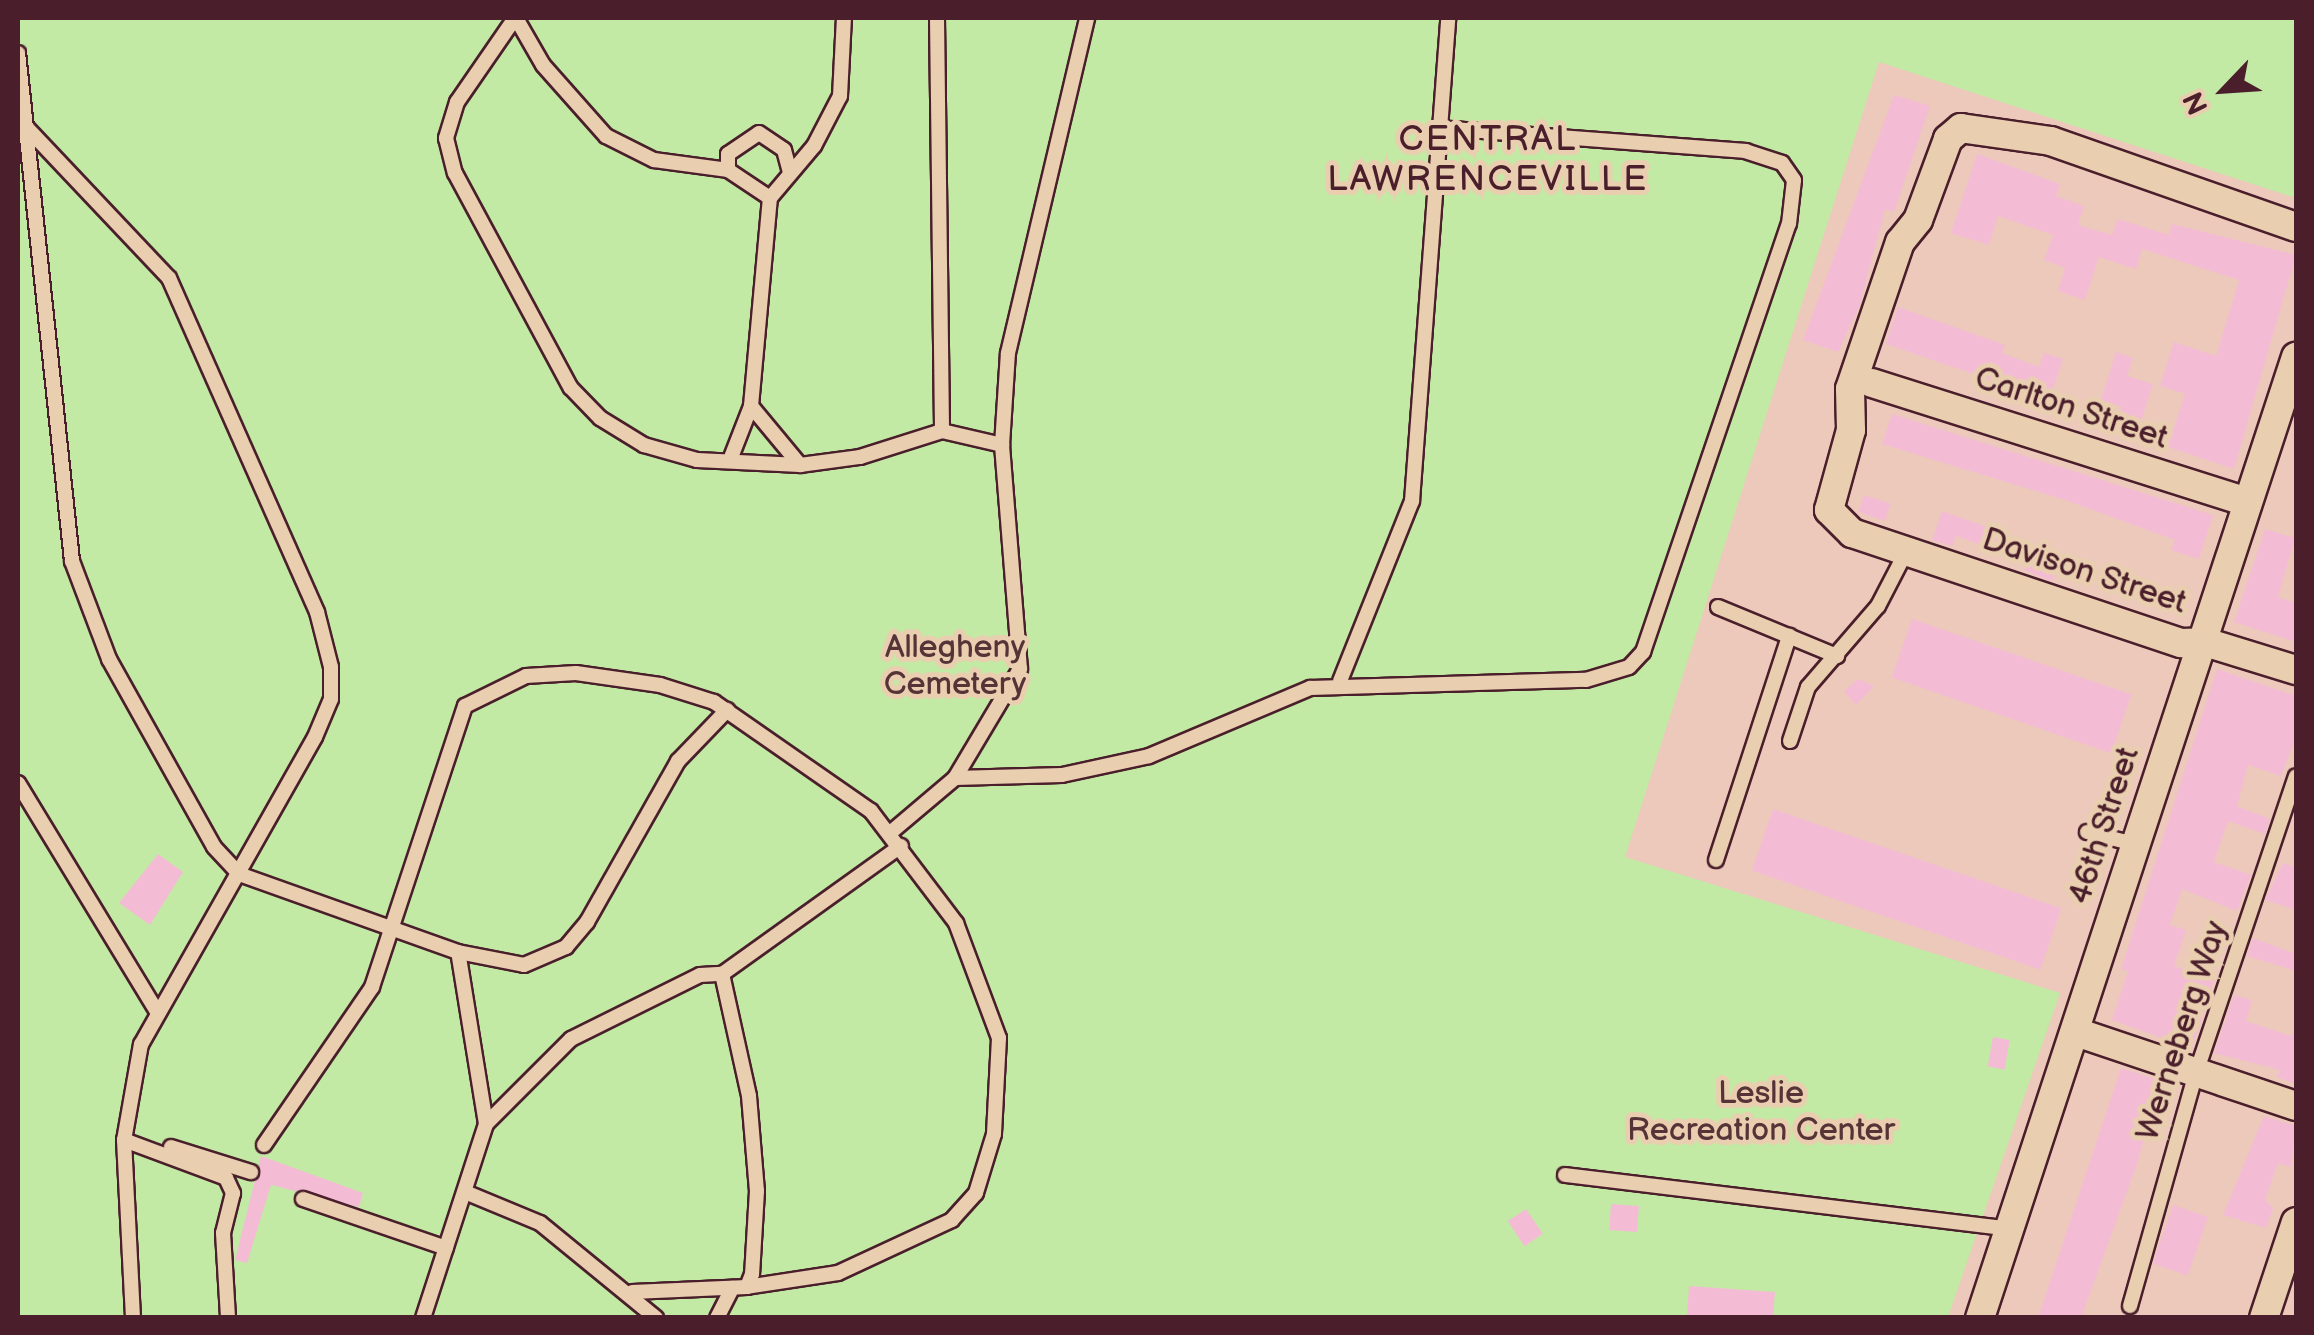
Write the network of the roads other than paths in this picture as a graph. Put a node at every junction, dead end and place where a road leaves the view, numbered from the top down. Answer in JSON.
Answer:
{"nodes":[{"id":1,"x":516,"y":18,"type":"edge"},
{"id":2,"x":844,"y":18,"type":"edge"},
{"id":3,"x":937,"y":18,"type":"edge"},
{"id":4,"x":1087,"y":18,"type":"edge"},
{"id":5,"x":1448,"y":18,"type":"edge"},
{"id":6,"x":18,"y":53,"type":"edge"},
{"id":7,"x":21,"y":94,"type":"edge"},
{"id":8,"x":27,"y":128,"type":"junction"},
{"id":9,"x":1439,"y":128,"type":"junction"},
{"id":10,"x":25,"y":155,"type":"edge"},
{"id":11,"x":728,"y":170,"type":"junction"},
{"id":12,"x":790,"y":172,"type":"junction"},
{"id":13,"x":770,"y":198,"type":"junction"},
{"id":14,"x":2296,"y":227,"type":"edge"},
{"id":15,"x":2296,"y":357,"type":"edge"},
{"id":16,"x":1872,"y":382,"type":"dead end"},
{"id":17,"x":751,"y":406,"type":"junction"},
{"id":18,"x":942,"y":431,"type":"junction"},
{"id":19,"x":1002,"y":445,"type":"junction"},
{"id":20,"x":730,"y":460,"type":"junction"},
{"id":21,"x":800,"y":465,"type":"junction"},
{"id":22,"x":2248,"y":502,"type":"junction"},
{"id":23,"x":1907,"y":550,"type":"junction"},
{"id":24,"x":1718,"y":607,"type":"dead end"},
{"id":25,"x":1789,"y":636,"type":"junction"},
{"id":26,"x":2205,"y":642,"type":"junction"},
{"id":27,"x":1837,"y":656,"type":"junction"},
{"id":28,"x":2296,"y":670,"type":"edge"},
{"id":29,"x":1340,"y":681,"type":"junction"},
{"id":30,"x":727,"y":710,"type":"junction"},
{"id":31,"x":1790,"y":741,"type":"dead end"},
{"id":32,"x":2296,"y":776,"type":"edge"},
{"id":33,"x":955,"y":778,"type":"junction"},
{"id":34,"x":20,"y":793,"type":"edge"},
{"id":35,"x":2088,"y":832,"type":"dead end"},
{"id":36,"x":890,"y":833,"type":"junction"},
{"id":37,"x":2134,"y":844,"type":"junction"},
{"id":38,"x":901,"y":846,"type":"junction"},
{"id":39,"x":1716,"y":860,"type":"dead end"},
{"id":40,"x":239,"y":874,"type":"junction"},
{"id":41,"x":396,"y":929,"type":"junction"},
{"id":42,"x":458,"y":952,"type":"junction"},
{"id":43,"x":722,"y":974,"type":"junction"},
{"id":44,"x":158,"y":1012,"type":"junction"},
{"id":45,"x":2076,"y":1032,"type":"junction"},
{"id":46,"x":2196,"y":1073,"type":"junction"},
{"id":47,"x":2296,"y":1106,"type":"edge"},
{"id":48,"x":486,"y":1124,"type":"junction"},
{"id":49,"x":125,"y":1136,"type":"junction"},
{"id":50,"x":264,"y":1145,"type":"dead end"},
{"id":51,"x":252,"y":1172,"type":"dead end"},
{"id":52,"x":1565,"y":1175,"type":"dead end"},
{"id":53,"x":465,"y":1192,"type":"junction"},
{"id":54,"x":303,"y":1199,"type":"dead end"},
{"id":55,"x":2296,"y":1222,"type":"edge"},
{"id":56,"x":2009,"y":1229,"type":"junction"},
{"id":57,"x":446,"y":1248,"type":"junction"},
{"id":58,"x":740,"y":1287,"type":"junction"},
{"id":59,"x":632,"y":1292,"type":"junction"},
{"id":60,"x":2130,"y":1306,"type":"dead end"},
{"id":61,"x":133,"y":1318,"type":"edge"},
{"id":62,"x":228,"y":1318,"type":"edge"},
{"id":63,"x":423,"y":1318,"type":"edge"},
{"id":64,"x":656,"y":1318,"type":"edge"},
{"id":65,"x":718,"y":1318,"type":"edge"},
{"id":66,"x":1980,"y":1318,"type":"edge"},
{"id":67,"x":2264,"y":1318,"type":"edge"}],
"edges":[{"from":1,"to":11,"type":"lane"},
{"from":1,"to":20,"type":"lane"},
{"from":2,"to":12,"type":"lane"},
{"from":3,"to":18,"type":"lane"},
{"from":4,"to":19,"type":"lane"},
{"from":5,"to":9,"type":"lane"},
{"from":6,"to":7,"type":"lane"},
{"from":7,"to":8,"type":"lane"},
{"from":8,"to":10,"type":"lane"},
{"from":8,"to":40,"type":"lane"},
{"from":9,"to":29,"type":"lane"},
{"from":9,"to":29,"type":"lane"},
{"from":10,"to":40,"type":"lane"},
{"from":11,"to":12,"type":"lane"},
{"from":11,"to":13,"type":"lane"},
{"from":12,"to":13,"type":"lane"},
{"from":13,"to":17,"type":"lane"},
{"from":14,"to":23,"type":"street","name":"Davison Street"},
{"from":15,"to":22,"type":"street","name":"46th Street"},
{"from":16,"to":22,"type":"street","name":"Carlton Street"},
{"from":17,"to":20,"type":"lane"},
{"from":17,"to":21,"type":"lane"},
{"from":18,"to":19,"type":"lane"},
{"from":18,"to":21,"type":"lane"},
{"from":19,"to":33,"type":"lane"},
{"from":20,"to":21,"type":"lane"},
{"from":22,"to":26,"type":"street","name":"46th Street"},
{"from":23,"to":26,"type":"street","name":"Davison Street"},
{"from":23,"to":27,"type":"lane"},
{"from":24,"to":25,"type":"lane"},
{"from":25,"to":27,"type":"lane"},
{"from":25,"to":39,"type":"lane"},
{"from":26,"to":28,"type":"street","name":"Davison Street"},
{"from":26,"to":37,"type":"street","name":"46th Street"},
{"from":27,"to":31,"type":"lane"},
{"from":29,"to":33,"type":"lane"},
{"from":30,"to":36,"type":"lane"},
{"from":30,"to":41,"type":"lane"},
{"from":30,"to":42,"type":"lane"},
{"from":32,"to":46,"type":"lane","name":"Werneberg Way"},
{"from":33,"to":36,"type":"lane"},
{"from":34,"to":44,"type":"lane"},
{"from":35,"to":37,"type":"lane"},
{"from":36,"to":38,"type":"lane"},
{"from":37,"to":45,"type":"street","name":"46th Street"},
{"from":38,"to":43,"type":"lane"},
{"from":38,"to":58,"type":"lane"},
{"from":40,"to":41,"type":"lane"},
{"from":40,"to":44,"type":"lane"},
{"from":41,"to":42,"type":"lane"},
{"from":41,"to":50,"type":"lane"},
{"from":42,"to":48,"type":"lane"},
{"from":43,"to":48,"type":"lane"},
{"from":43,"to":58,"type":"lane"},
{"from":44,"to":49,"type":"lane"},
{"from":45,"to":46,"type":"street"},
{"from":45,"to":56,"type":"street","name":"46th Street"},
{"from":46,"to":47,"type":"street"},
{"from":46,"to":60,"type":"lane","name":"Werneberg Way"},
{"from":48,"to":53,"type":"lane"},
{"from":49,"to":51,"type":"lane"},
{"from":49,"to":61,"type":"lane"},
{"from":49,"to":62,"type":"lane"},
{"from":52,"to":56,"type":"lane"},
{"from":53,"to":57,"type":"lane"},
{"from":53,"to":59,"type":"lane"},
{"from":54,"to":57,"type":"lane"},
{"from":55,"to":67,"type":"street"},
{"from":56,"to":66,"type":"street","name":"46th Street"},
{"from":57,"to":63,"type":"lane"},
{"from":58,"to":59,"type":"lane"},
{"from":58,"to":65,"type":"lane"},
{"from":59,"to":64,"type":"lane"}]}
